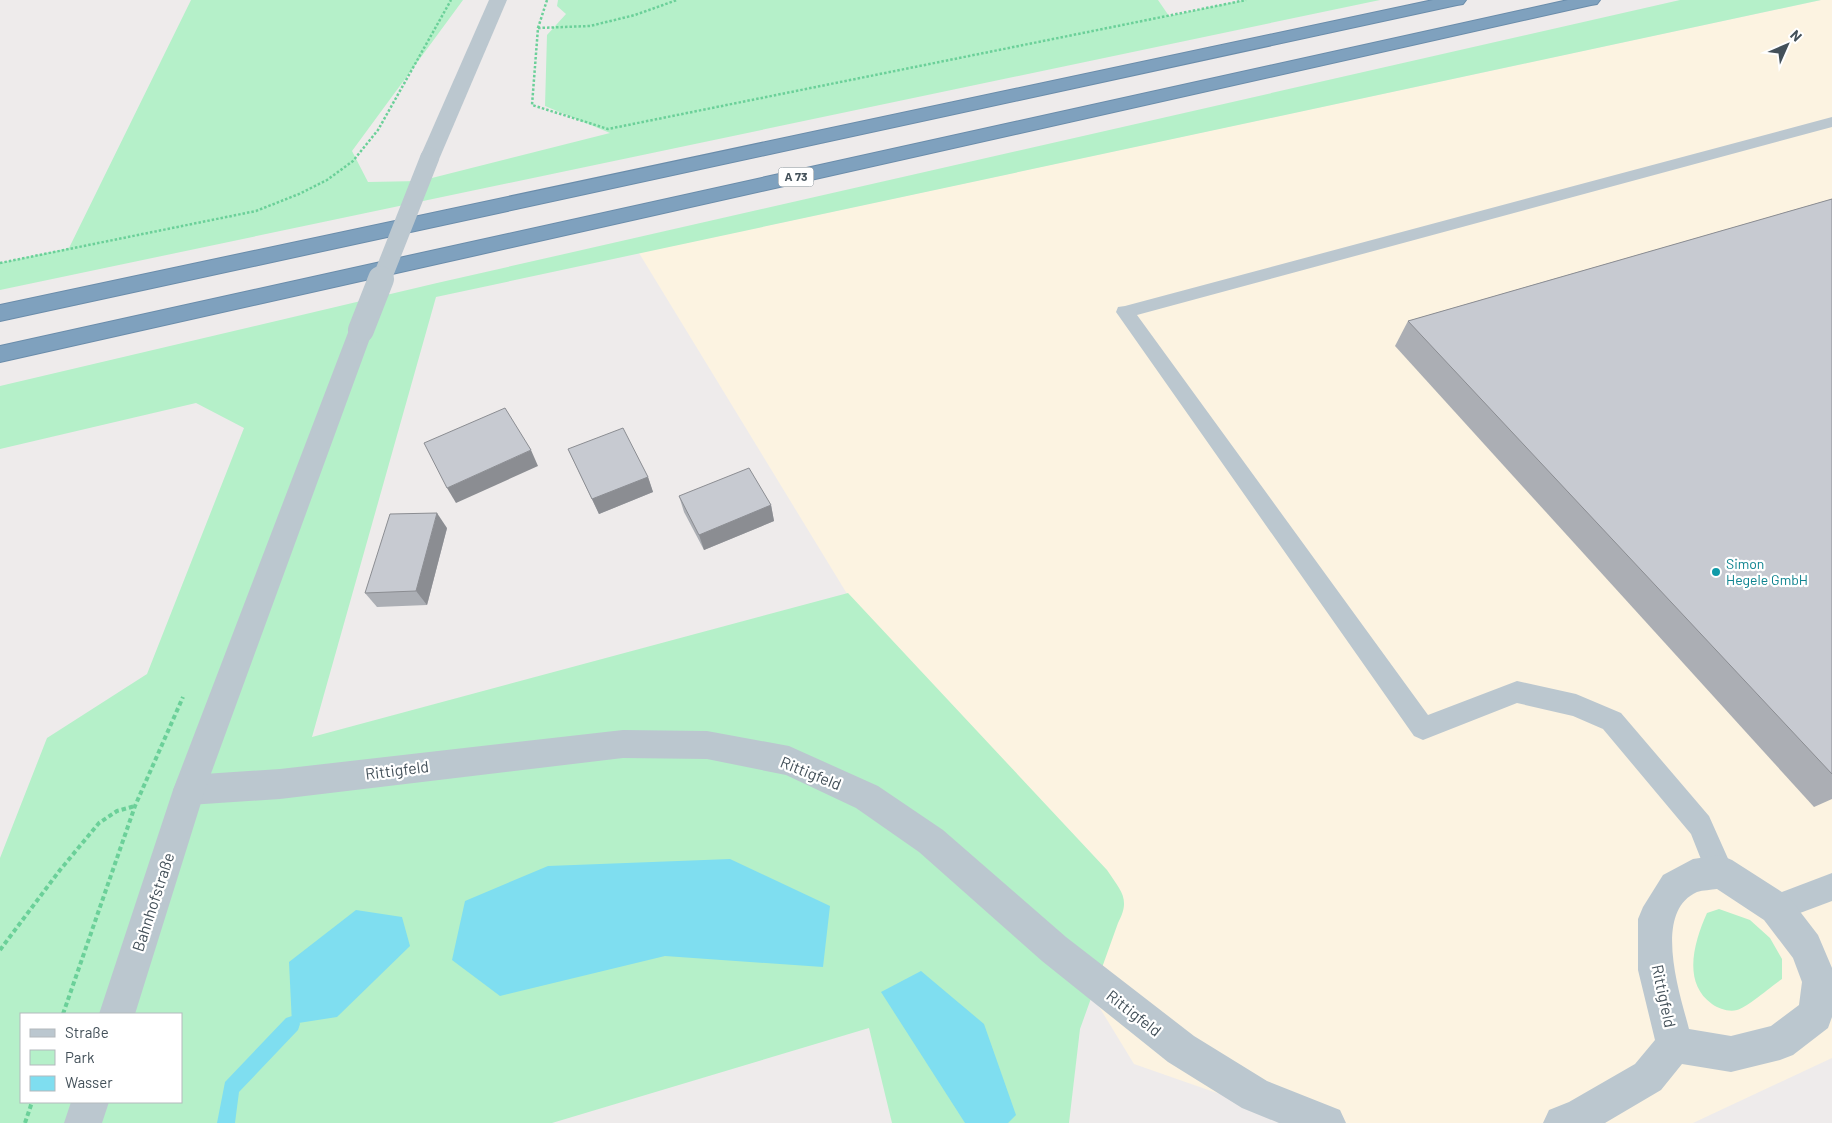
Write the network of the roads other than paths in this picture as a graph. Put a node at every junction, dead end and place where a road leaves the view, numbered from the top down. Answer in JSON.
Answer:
{"nodes":[{"id":1,"x":498,"y":0,"type":"edge"},
{"id":2,"x":1457,"y":0,"type":"edge"},
{"id":3,"x":1592,"y":0,"type":"edge"},
{"id":4,"x":1832,"y":122,"type":"edge"},
{"id":5,"x":0,"y":313,"type":"edge"},
{"id":6,"x":0,"y":354,"type":"edge"},
{"id":7,"x":189,"y":790,"type":"junction"},
{"id":8,"x":1720,"y":872,"type":"junction"},
{"id":9,"x":1832,"y":887,"type":"edge"},
{"id":10,"x":1776,"y":908,"type":"junction"},
{"id":11,"x":117,"y":1013,"type":"edge"},
{"id":12,"x":1824,"y":1016,"type":"edge"},
{"id":13,"x":1675,"y":1045,"type":"junction"},
{"id":14,"x":90,"y":1103,"type":"edge"},
{"id":15,"x":83,"y":1123,"type":"edge"},
{"id":16,"x":1327,"y":1123,"type":"edge"},
{"id":17,"x":1562,"y":1123,"type":"edge"}],
"edges":[{"from":1,"to":7,"type":"street","name":"Bahnhofstraße","bridge":true},
{"from":2,"to":5,"type":"highway","number":"A 73"},
{"from":3,"to":6,"type":"highway","number":"A 73"},
{"from":4,"to":8,"type":"lane"},
{"from":7,"to":11,"type":"street","name":"Bahnhofstraße"},
{"from":7,"to":16,"type":"street","name":"Rittigfeld"},
{"from":8,"to":10,"type":"street","name":"Rittigfeld"},
{"from":8,"to":13,"type":"street","name":"Rittigfeld"},
{"from":9,"to":10,"type":"lane"},
{"from":10,"to":12,"type":"street","name":"Rittigfeld"},
{"from":12,"to":13,"type":"street","name":"Rittigfeld"},
{"from":13,"to":17,"type":"street","name":"Rittigfeld"},
{"from":14,"to":15,"type":"street"}]}
